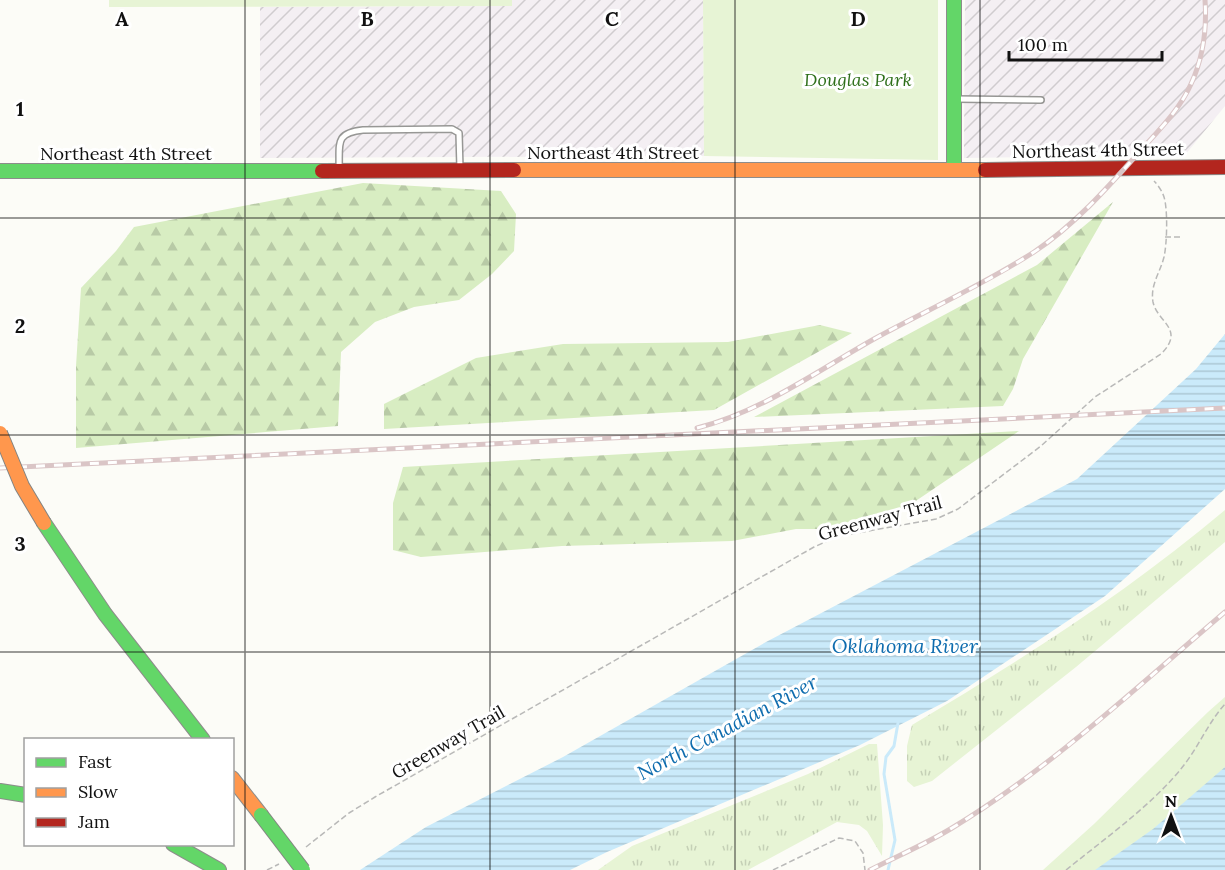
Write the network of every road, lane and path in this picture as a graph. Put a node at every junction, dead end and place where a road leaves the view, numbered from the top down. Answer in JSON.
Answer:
{"nodes":[{"id":1,"x":954,"y":0,"type":"edge"},
{"id":2,"x":954,"y":99,"type":"junction"},
{"id":3,"x":1041,"y":100,"type":"dead end"},
{"id":4,"x":1225,"y":167,"type":"edge"},
{"id":5,"x":338,"y":170,"type":"junction"},
{"id":6,"x":460,"y":170,"type":"junction"},
{"id":7,"x":954,"y":170,"type":"junction"},
{"id":8,"x":0,"y":171,"type":"edge"},
{"id":9,"x":1150,"y":179,"type":"dead end"},
{"id":10,"x":1165,"y":237,"type":"junction"},
{"id":11,"x":1182,"y":237,"type":"dead end"},
{"id":12,"x":0,"y":433,"type":"edge"},
{"id":13,"x":1225,"y":704,"type":"edge"},
{"id":14,"x":201,"y":738,"type":"edge"},
{"id":15,"x":234,"y":781,"type":"edge"},
{"id":16,"x":0,"y":791,"type":"edge"},
{"id":17,"x":24,"y":795,"type":"edge"},
{"id":18,"x":177,"y":846,"type":"edge"},
{"id":19,"x":303,"y":849,"type":"dead end"},
{"id":20,"x":281,"y":863,"type":"dead end"},
{"id":21,"x":218,"y":869,"type":"edge"},
{"id":22,"x":267,"y":870,"type":"edge"},
{"id":23,"x":303,"y":870,"type":"edge"},
{"id":24,"x":773,"y":870,"type":"edge"},
{"id":25,"x":865,"y":870,"type":"edge"},
{"id":26,"x":1066,"y":870,"type":"edge"}],
"edges":[{"from":1,"to":2,"type":"main road"},
{"from":2,"to":3,"type":"lane"},
{"from":2,"to":7,"type":"main road"},
{"from":4,"to":7,"type":"main road","name":"Northeast 4th Street"},
{"from":5,"to":6,"type":"main road","name":"Northeast 4th Street"},
{"from":5,"to":6,"type":"lane"},
{"from":5,"to":8,"type":"main road","name":"Northeast 4th Street"},
{"from":6,"to":7,"type":"main road","name":"Northeast 4th Street"},
{"from":9,"to":10,"type":"path","name":"Greenway Trail"},
{"from":10,"to":11,"type":"path"},
{"from":10,"to":19,"type":"path","name":"Greenway Trail"},
{"from":12,"to":14,"type":"main road","bridge":true},
{"from":13,"to":26,"type":"path"},
{"from":15,"to":23,"type":"main road","bridge":true},
{"from":16,"to":17,"type":"main road"},
{"from":18,"to":21,"type":"main road"},
{"from":20,"to":22,"type":"path"},
{"from":24,"to":25,"type":"path"}]}
